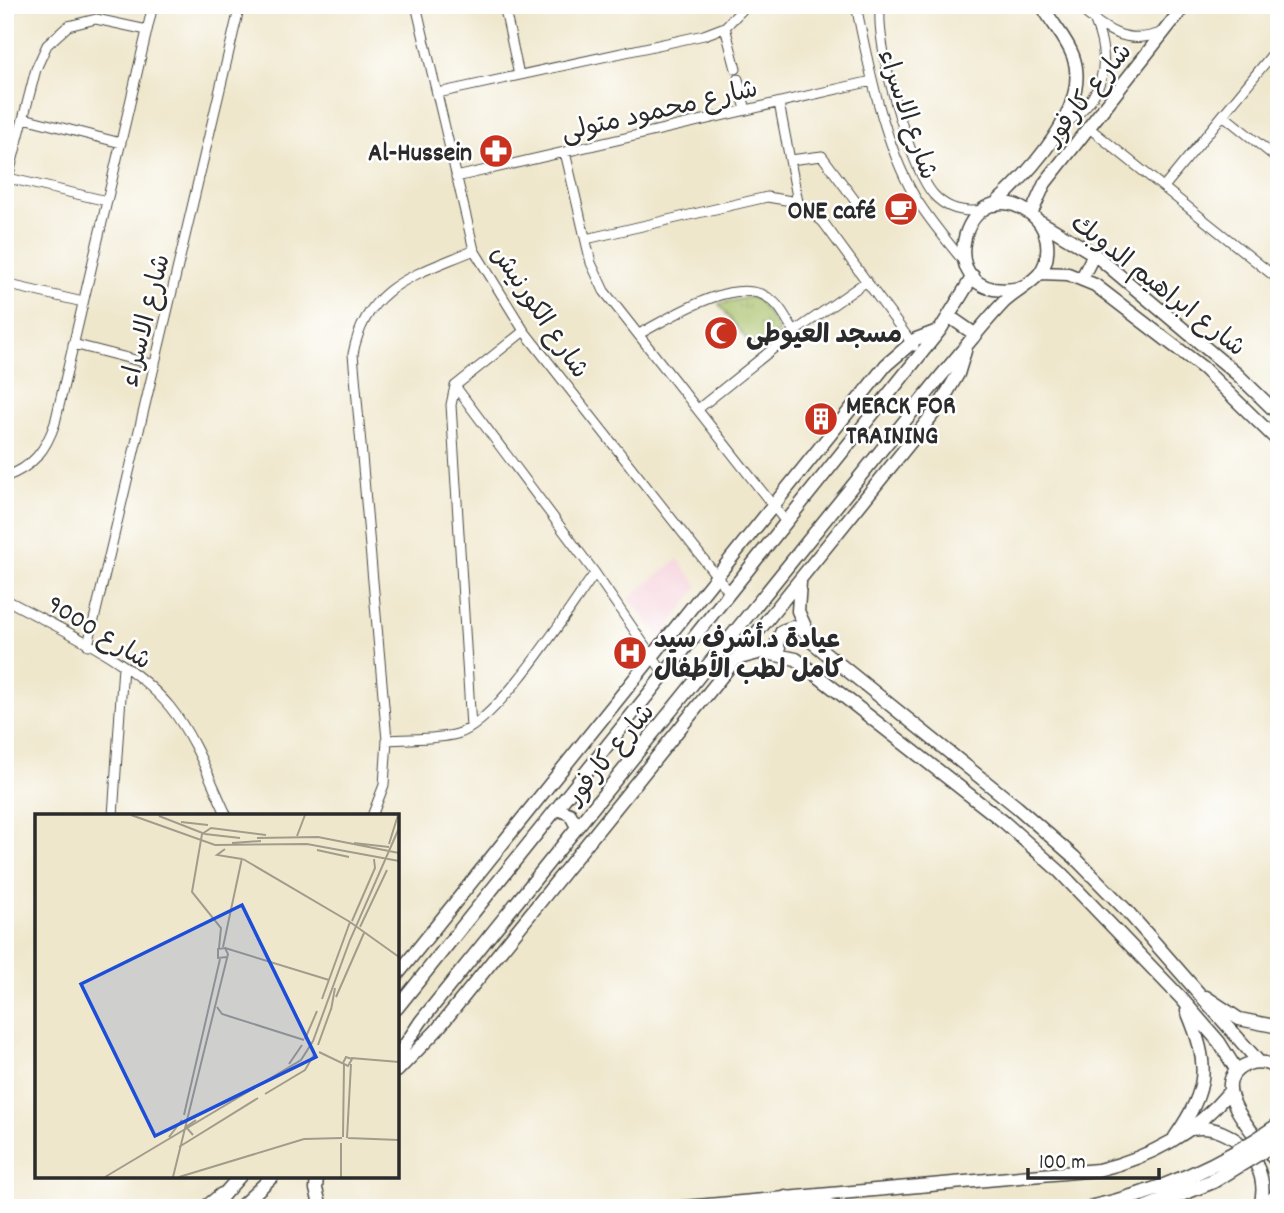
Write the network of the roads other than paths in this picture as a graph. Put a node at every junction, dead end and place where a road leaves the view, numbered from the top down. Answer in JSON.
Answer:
{"nodes":[{"id":1,"x":153,"y":5,"type":"edge"},
{"id":2,"x":240,"y":5,"type":"edge"},
{"id":3,"x":416,"y":5,"type":"edge"},
{"id":4,"x":504,"y":5,"type":"edge"},
{"id":5,"x":747,"y":5,"type":"edge"},
{"id":6,"x":856,"y":5,"type":"edge"},
{"id":7,"x":881,"y":5,"type":"edge"},
{"id":8,"x":1042,"y":5,"type":"edge"},
{"id":9,"x":1076,"y":5,"type":"edge"},
{"id":10,"x":1185,"y":5,"type":"edge"},
{"id":11,"x":1096,"y":22,"type":"junction"},
{"id":12,"x":725,"y":27,"type":"junction"},
{"id":13,"x":147,"y":30,"type":"junction"},
{"id":14,"x":1164,"y":31,"type":"junction"},
{"id":15,"x":1279,"y":46,"type":"edge"},
{"id":16,"x":519,"y":75,"type":"junction"},
{"id":17,"x":872,"y":81,"type":"junction"},
{"id":18,"x":438,"y":93,"type":"junction"},
{"id":19,"x":779,"y":103,"type":"junction"},
{"id":20,"x":746,"y":110,"type":"junction"},
{"id":21,"x":1223,"y":116,"type":"junction"},
{"id":22,"x":24,"y":118,"type":"junction"},
{"id":23,"x":1088,"y":127,"type":"junction"},
{"id":24,"x":1058,"y":128,"type":"junction"},
{"id":25,"x":121,"y":143,"type":"junction"},
{"id":26,"x":565,"y":152,"type":"junction"},
{"id":27,"x":790,"y":160,"type":"junction"},
{"id":28,"x":1279,"y":160,"type":"edge"},
{"id":29,"x":456,"y":177,"type":"junction"},
{"id":30,"x":8,"y":178,"type":"junction"},
{"id":31,"x":1021,"y":178,"type":"junction"},
{"id":32,"x":1164,"y":187,"type":"junction"},
{"id":33,"x":5,"y":190,"type":"edge"},
{"id":34,"x":1040,"y":190,"type":"junction"},
{"id":35,"x":107,"y":201,"type":"junction"},
{"id":36,"x":798,"y":202,"type":"junction"},
{"id":37,"x":859,"y":205,"type":"dead end"},
{"id":38,"x":988,"y":208,"type":"junction"},
{"id":39,"x":1035,"y":217,"type":"junction"},
{"id":40,"x":586,"y":239,"type":"junction"},
{"id":41,"x":474,"y":250,"type":"junction"},
{"id":42,"x":1094,"y":254,"type":"junction"},
{"id":43,"x":964,"y":262,"type":"junction"},
{"id":44,"x":1040,"y":273,"type":"junction"},
{"id":45,"x":973,"y":276,"type":"junction"},
{"id":46,"x":1082,"y":278,"type":"junction"},
{"id":47,"x":1279,"y":280,"type":"edge"},
{"id":48,"x":867,"y":281,"type":"junction"},
{"id":49,"x":5,"y":284,"type":"edge"},
{"id":50,"x":1020,"y":288,"type":"junction"},
{"id":51,"x":83,"y":302,"type":"junction"},
{"id":52,"x":950,"y":317,"type":"junction"},
{"id":53,"x":940,"y":330,"type":"junction"},
{"id":54,"x":524,"y":331,"type":"junction"},
{"id":55,"x":794,"y":332,"type":"junction"},
{"id":56,"x":639,"y":334,"type":"junction"},
{"id":57,"x":976,"y":335,"type":"junction"},
{"id":58,"x":911,"y":342,"type":"junction"},
{"id":59,"x":73,"y":344,"type":"junction"},
{"id":60,"x":965,"y":348,"type":"junction"},
{"id":61,"x":920,"y":355,"type":"junction"},
{"id":62,"x":155,"y":365,"type":"junction"},
{"id":63,"x":455,"y":386,"type":"junction"},
{"id":64,"x":698,"y":409,"type":"junction"},
{"id":65,"x":1279,"y":415,"type":"edge"},
{"id":66,"x":1279,"y":442,"type":"edge"},
{"id":67,"x":863,"y":472,"type":"junction"},
{"id":68,"x":5,"y":477,"type":"edge"},
{"id":69,"x":773,"y":506,"type":"junction"},
{"id":70,"x":850,"y":518,"type":"junction"},
{"id":71,"x":786,"y":522,"type":"junction"},
{"id":72,"x":595,"y":573,"type":"junction"},
{"id":73,"x":716,"y":577,"type":"junction"},
{"id":74,"x":801,"y":579,"type":"junction"},
{"id":75,"x":730,"y":593,"type":"junction"},
{"id":76,"x":5,"y":599,"type":"edge"},
{"id":77,"x":805,"y":631,"type":"junction"},
{"id":78,"x":88,"y":645,"type":"junction"},
{"id":79,"x":780,"y":653,"type":"junction"},
{"id":80,"x":653,"y":656,"type":"junction"},
{"id":81,"x":736,"y":660,"type":"junction"},
{"id":82,"x":123,"y":666,"type":"junction"},
{"id":83,"x":665,"y":675,"type":"junction"},
{"id":84,"x":689,"y":719,"type":"junction"},
{"id":85,"x":662,"y":725,"type":"junction"},
{"id":86,"x":471,"y":727,"type":"junction"},
{"id":87,"x":387,"y":740,"type":"junction"},
{"id":88,"x":573,"y":790,"type":"junction"},
{"id":89,"x":594,"y":806,"type":"junction"},
{"id":90,"x":557,"y":809,"type":"junction"},
{"id":91,"x":113,"y":814,"type":"edge"},
{"id":92,"x":226,"y":814,"type":"edge"},
{"id":93,"x":373,"y":814,"type":"edge"},
{"id":94,"x":577,"y":827,"type":"junction"},
{"id":95,"x":474,"y":912,"type":"junction"},
{"id":96,"x":527,"y":919,"type":"junction"},
{"id":97,"x":439,"y":923,"type":"junction"},
{"id":98,"x":489,"y":937,"type":"junction"},
{"id":99,"x":399,"y":973,"type":"edge"},
{"id":100,"x":1192,"y":988,"type":"junction"},
{"id":101,"x":1181,"y":998,"type":"junction"},
{"id":102,"x":399,"y":1006,"type":"edge"},
{"id":103,"x":1279,"y":1027,"type":"edge"},
{"id":104,"x":399,"y":1053,"type":"edge"},
{"id":105,"x":1279,"y":1056,"type":"edge"},
{"id":106,"x":1262,"y":1062,"type":"junction"},
{"id":107,"x":399,"y":1069,"type":"edge"},
{"id":108,"x":1279,"y":1070,"type":"edge"},
{"id":109,"x":1237,"y":1071,"type":"junction"},
{"id":110,"x":1229,"y":1092,"type":"junction"},
{"id":111,"x":1279,"y":1125,"type":"edge"},
{"id":112,"x":1192,"y":1129,"type":"junction"},
{"id":113,"x":1279,"y":1142,"type":"edge"},
{"id":114,"x":1171,"y":1143,"type":"junction"},
{"id":115,"x":1279,"y":1166,"type":"edge"},
{"id":116,"x":238,"y":1178,"type":"edge"},
{"id":117,"x":271,"y":1178,"type":"edge"},
{"id":118,"x":317,"y":1178,"type":"edge"},
{"id":119,"x":1279,"y":1192,"type":"edge"},
{"id":120,"x":222,"y":1195,"type":"joint"},
{"id":121,"x":786,"y":1198,"type":"junction"},
{"id":122,"x":209,"y":1208,"type":"edge"},
{"id":123,"x":239,"y":1208,"type":"edge"},
{"id":124,"x":321,"y":1208,"type":"edge"},
{"id":125,"x":674,"y":1208,"type":"edge"},
{"id":126,"x":835,"y":1208,"type":"edge"},
{"id":127,"x":1089,"y":1208,"type":"edge"},
{"id":128,"x":1146,"y":1208,"type":"edge"},
{"id":129,"x":1261,"y":1208,"type":"edge"}],
"edges":[{"from":1,"to":13,"type":"street"},
{"from":2,"to":62,"type":"street","name":"شارع الاسراء"},
{"from":3,"to":18,"type":"street","name":"شارع الكورنيش"},
{"from":4,"to":16,"type":"street"},
{"from":5,"to":12,"type":"street"},
{"from":6,"to":17,"type":"street","name":"شارع الاسراء"},
{"from":7,"to":38,"type":"street","name":"شارع الاسراء"},
{"from":8,"to":24,"type":"street"},
{"from":9,"to":11,"type":"street"},
{"from":10,"to":14,"type":"street","name":"شارع كارفور"},
{"from":11,"to":14,"type":"street"},
{"from":11,"to":24,"type":"street"},
{"from":12,"to":16,"type":"street"},
{"from":12,"to":20,"type":"street"},
{"from":13,"to":22,"type":"street"},
{"from":13,"to":25,"type":"street"},
{"from":14,"to":23,"type":"street","name":"شارع كارفور"},
{"from":15,"to":21,"type":"street"},
{"from":16,"to":18,"type":"street"},
{"from":17,"to":19,"type":"street","name":"شارع محمود متولى"},
{"from":17,"to":43,"type":"street","name":"شارع الاسراء"},
{"from":18,"to":29,"type":"street","name":"شارع الكورنيش"},
{"from":19,"to":20,"type":"street","name":"شارع محمود متولى"},
{"from":19,"to":27,"type":"street"},
{"from":20,"to":26,"type":"street","name":"شارع محمود متولى"},
{"from":21,"to":28,"type":"street"},
{"from":21,"to":32,"type":"street"},
{"from":22,"to":25,"type":"street"},
{"from":22,"to":30,"type":"street"},
{"from":23,"to":32,"type":"street"},
{"from":23,"to":34,"type":"street","name":"شارع كارفور"},
{"from":24,"to":31,"type":"street"},
{"from":25,"to":35,"type":"street"},
{"from":26,"to":29,"type":"street","name":"شارع محمود متولى"},
{"from":26,"to":40,"type":"street"},
{"from":27,"to":36,"type":"street"},
{"from":27,"to":37,"type":"street"},
{"from":29,"to":41,"type":"street","name":"شارع الكورنيش"},
{"from":30,"to":33,"type":"street"},
{"from":30,"to":35,"type":"street"},
{"from":31,"to":34,"type":"street"},
{"from":31,"to":38,"type":"street"},
{"from":32,"to":47,"type":"street"},
{"from":34,"to":39,"type":"street","name":"شارع كارفور"},
{"from":35,"to":51,"type":"street"},
{"from":36,"to":40,"type":"street"},
{"from":36,"to":48,"type":"street"},
{"from":38,"to":39,"type":"street"},
{"from":38,"to":43,"type":"street"},
{"from":39,"to":42,"type":"street","name":"شارع ابراهيم الدوبك"},
{"from":39,"to":44,"type":"street"},
{"from":40,"to":56,"type":"street"},
{"from":41,"to":54,"type":"street","name":"شارع الكورنيش"},
{"from":41,"to":87,"type":"street"},
{"from":42,"to":46,"type":"street"},
{"from":42,"to":65,"type":"street","name":"شارع ابراهيم الدوبك"},
{"from":43,"to":45,"type":"street"},
{"from":44,"to":46,"type":"street","name":"شارع ابراهيم الدوبك"},
{"from":44,"to":50,"type":"street"},
{"from":45,"to":50,"type":"street"},
{"from":45,"to":52,"type":"street","name":"شارع كارفور"},
{"from":46,"to":66,"type":"street","name":"شارع ابراهيم الدوبك"},
{"from":48,"to":55,"type":"street"},
{"from":48,"to":58,"type":"street"},
{"from":49,"to":51,"type":"street"},
{"from":50,"to":57,"type":"street","name":"شارع كارفور"},
{"from":51,"to":59,"type":"street"},
{"from":52,"to":53,"type":"street","name":"شارع كارفور"},
{"from":52,"to":57,"type":"street"},
{"from":53,"to":58,"type":"street"},
{"from":53,"to":61,"type":"street","name":"شارع كارفور"},
{"from":54,"to":63,"type":"street"},
{"from":54,"to":73,"type":"street","name":"شارع الكورنيش"},
{"from":55,"to":56,"type":"street"},
{"from":55,"to":64,"type":"street"},
{"from":56,"to":64,"type":"street"},
{"from":57,"to":60,"type":"street","name":"شارع كارفور"},
{"from":58,"to":61,"type":"street"},
{"from":58,"to":69,"type":"street"},
{"from":59,"to":62,"type":"street"},
{"from":59,"to":68,"type":"street"},
{"from":60,"to":67,"type":"street","name":"شارع كارفور"},
{"from":60,"to":70,"type":"street"},
{"from":61,"to":71,"type":"street","name":"شارع كارفور"},
{"from":62,"to":78,"type":"street","name":"شارع الاسراء"},
{"from":63,"to":72,"type":"street"},
{"from":63,"to":86,"type":"street"},
{"from":64,"to":69,"type":"street"},
{"from":67,"to":70,"type":"street"},
{"from":67,"to":85,"type":"street","name":"شارع كارفور"},
{"from":69,"to":71,"type":"street"},
{"from":69,"to":73,"type":"street"},
{"from":70,"to":74,"type":"street"},
{"from":71,"to":75,"type":"street","name":"شارع كارفور"},
{"from":72,"to":80,"type":"street"},
{"from":72,"to":86,"type":"street"},
{"from":73,"to":75,"type":"street","name":"شارع الكورنيش"},
{"from":73,"to":80,"type":"street"},
{"from":74,"to":77,"type":"street"},
{"from":74,"to":81,"type":"street"},
{"from":75,"to":83,"type":"street","name":"شارع كارفور"},
{"from":76,"to":78,"type":"street","name":"شارع 9000"},
{"from":77,"to":79,"type":"street"},
{"from":77,"to":100,"type":"street"},
{"from":78,"to":82,"type":"street","name":"شارع 9000"},
{"from":79,"to":81,"type":"street"},
{"from":79,"to":101,"type":"street"},
{"from":80,"to":83,"type":"street"},
{"from":80,"to":97,"type":"street"},
{"from":81,"to":84,"type":"street"},
{"from":82,"to":91,"type":"street"},
{"from":82,"to":92,"type":"street","name":"شارع 9000"},
{"from":83,"to":88,"type":"street","name":"شارع كارفور"},
{"from":84,"to":85,"type":"street"},
{"from":84,"to":96,"type":"street"},
{"from":85,"to":89,"type":"street","name":"شارع كارفور"},
{"from":86,"to":87,"type":"street"},
{"from":87,"to":93,"type":"street"},
{"from":88,"to":89,"type":"street"},
{"from":88,"to":90,"type":"street","name":"شارع كارفور"},
{"from":89,"to":94,"type":"street","name":"شارع كارفور"},
{"from":90,"to":94,"type":"street"},
{"from":90,"to":95,"type":"street","name":"شارع كارفور"},
{"from":94,"to":98,"type":"street","name":"شارع كارفور"},
{"from":95,"to":97,"type":"street"},
{"from":95,"to":102,"type":"street","name":"شارع كارفور"},
{"from":96,"to":98,"type":"street"},
{"from":96,"to":107,"type":"street"},
{"from":97,"to":99,"type":"street"},
{"from":98,"to":104,"type":"street","name":"شارع كارفور"},
{"from":100,"to":103,"type":"street"},
{"from":100,"to":106,"type":"street"},
{"from":101,"to":109,"type":"street"},
{"from":101,"to":114,"type":"street"},
{"from":105,"to":106,"type":"street"},
{"from":106,"to":108,"type":"street"},
{"from":106,"to":109,"type":"street"},
{"from":109,"to":110,"type":"street"},
{"from":110,"to":112,"type":"street"},
{"from":110,"to":115,"type":"street"},
{"from":111,"to":127,"type":"main road","bridge":true},
{"from":112,"to":114,"type":"street"},
{"from":112,"to":129,"type":"street"},
{"from":113,"to":128,"type":"main road","bridge":true},
{"from":114,"to":121,"type":"street"},
{"from":116,"to":120,"type":"street"},
{"from":117,"to":123,"type":"street"},
{"from":118,"to":124,"type":"street"},
{"from":119,"to":129,"type":"street"},
{"from":120,"to":122,"type":"main road"},
{"from":121,"to":125,"type":"street"},
{"from":121,"to":126,"type":"main road"}]}
